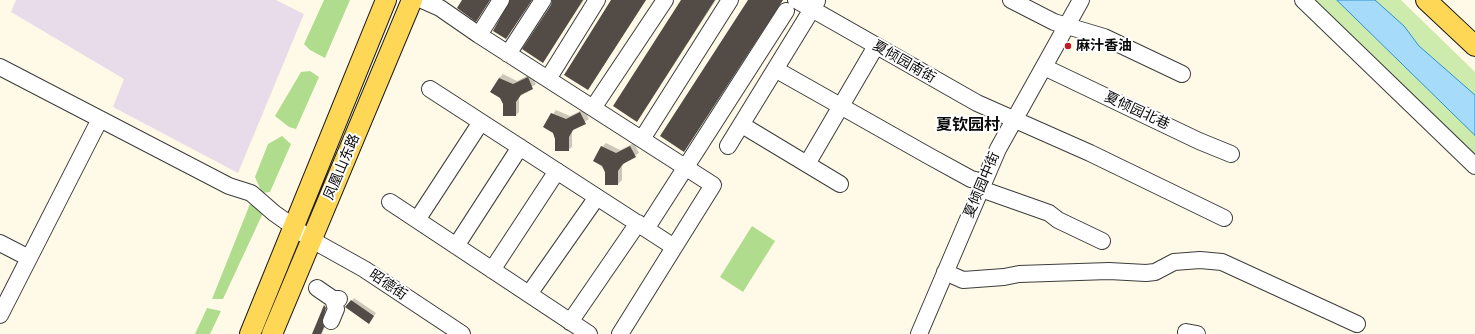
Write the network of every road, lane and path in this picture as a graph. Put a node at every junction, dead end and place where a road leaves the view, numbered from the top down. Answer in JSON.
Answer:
{"nodes":[{"id":1,"x":412,"y":0,"type":"edge"},
{"id":2,"x":422,"y":0,"type":"edge"},
{"id":3,"x":501,"y":0,"type":"edge"},
{"id":4,"x":543,"y":0,"type":"edge"},
{"id":5,"x":597,"y":0,"type":"edge"},
{"id":6,"x":665,"y":0,"type":"edge"},
{"id":7,"x":730,"y":0,"type":"edge"},
{"id":8,"x":1011,"y":0,"type":"edge"},
{"id":9,"x":1081,"y":0,"type":"edge"},
{"id":10,"x":1303,"y":0,"type":"edge"},
{"id":11,"x":1426,"y":0,"type":"edge"},
{"id":12,"x":1445,"y":0,"type":"edge"},
{"id":13,"x":384,"y":1,"type":"edge"},
{"id":14,"x":791,"y":5,"type":"edge"},
{"id":15,"x":815,"y":5,"type":"edge"},
{"id":16,"x":1067,"y":26,"type":"junction"},
{"id":17,"x":1475,"y":28,"type":"edge"},
{"id":18,"x":479,"y":35,"type":"junction"},
{"id":19,"x":876,"y":46,"type":"junction"},
{"id":20,"x":1475,"y":46,"type":"edge"},
{"id":21,"x":508,"y":54,"type":"junction"},
{"id":22,"x":0,"y":67,"type":"edge"},
{"id":23,"x":1044,"y":67,"type":"junction"},
{"id":24,"x":777,"y":68,"type":"junction"},
{"id":25,"x":1182,"y":74,"type":"dead end"},
{"id":26,"x":548,"y":79,"type":"junction"},
{"id":27,"x":430,"y":89,"type":"dead end"},
{"id":28,"x":841,"y":106,"type":"junction"},
{"id":29,"x":593,"y":108,"type":"junction"},
{"id":30,"x":100,"y":119,"type":"junction"},
{"id":31,"x":1015,"y":119,"type":"junction"},
{"id":32,"x":481,"y":122,"type":"junction"},
{"id":33,"x":742,"y":125,"type":"junction"},
{"id":34,"x":642,"y":140,"type":"junction"},
{"id":35,"x":728,"y":146,"type":"dead end"},
{"id":36,"x":520,"y":147,"type":"junction"},
{"id":37,"x":1231,"y":154,"type":"dead end"},
{"id":38,"x":807,"y":164,"type":"junction"},
{"id":39,"x":1475,"y":166,"type":"edge"},
{"id":40,"x":685,"y":168,"type":"junction"},
{"id":41,"x":557,"y":171,"type":"junction"},
{"id":42,"x":840,"y":184,"type":"dead end"},
{"id":43,"x":982,"y":186,"type":"junction"},
{"id":44,"x":597,"y":197,"type":"junction"},
{"id":45,"x":390,"y":202,"type":"dead end"},
{"id":46,"x":1224,"y":218,"type":"dead end"},
{"id":47,"x":417,"y":220,"type":"junction"},
{"id":48,"x":642,"y":226,"type":"junction"},
{"id":49,"x":294,"y":228,"type":"junction"},
{"id":50,"x":312,"y":240,"type":"junction"},
{"id":51,"x":1102,"y":241,"type":"dead end"},
{"id":52,"x":0,"y":243,"type":"edge"},
{"id":53,"x":456,"y":246,"type":"junction"},
{"id":54,"x":674,"y":247,"type":"junction"},
{"id":55,"x":29,"y":258,"type":"junction"},
{"id":56,"x":492,"y":270,"type":"junction"},
{"id":57,"x":945,"y":272,"type":"junction"},
{"id":58,"x":317,"y":288,"type":"dead end"},
{"id":59,"x":529,"y":294,"type":"junction"},
{"id":60,"x":0,"y":315,"type":"edge"},
{"id":61,"x":332,"y":320,"type":"dead end"},
{"id":62,"x":570,"y":322,"type":"junction"},
{"id":63,"x":1357,"y":324,"type":"dead end"},
{"id":64,"x":250,"y":334,"type":"edge"},
{"id":65,"x":272,"y":334,"type":"edge"},
{"id":66,"x":462,"y":334,"type":"edge"},
{"id":67,"x":589,"y":334,"type":"edge"},
{"id":68,"x":620,"y":334,"type":"edge"},
{"id":69,"x":919,"y":334,"type":"edge"}],
"edges":[{"from":1,"to":50,"type":"main road","name":"凤凰山东路"},
{"from":2,"to":18,"type":"street"},
{"from":3,"to":18,"type":"street"},
{"from":4,"to":21,"type":"street"},
{"from":5,"to":26,"type":"street"},
{"from":6,"to":29,"type":"street"},
{"from":7,"to":34,"type":"street"},
{"from":8,"to":16,"type":"street"},
{"from":9,"to":16,"type":"street","name":"夏倾园中街"},
{"from":10,"to":39,"type":"street"},
{"from":11,"to":20,"type":"main road"},
{"from":12,"to":17,"type":"main road"},
{"from":13,"to":49,"type":"main road","name":"凤凰山东路"},
{"from":14,"to":15,"type":"street","name":"夏倾园南街"},
{"from":14,"to":40,"type":"street"},
{"from":15,"to":19,"type":"street","name":"夏倾园南街"},
{"from":15,"to":24,"type":"street"},
{"from":16,"to":23,"type":"street","name":"夏倾园中街"},
{"from":16,"to":25,"type":"street"},
{"from":18,"to":21,"type":"street"},
{"from":19,"to":28,"type":"street"},
{"from":19,"to":31,"type":"street","name":"夏倾园南街"},
{"from":21,"to":26,"type":"street"},
{"from":22,"to":30,"type":"street","name":"昭德街"},
{"from":23,"to":31,"type":"street","name":"夏倾园中街"},
{"from":23,"to":37,"type":"street","name":"夏倾园北巷"},
{"from":24,"to":28,"type":"street"},
{"from":24,"to":33,"type":"street"},
{"from":26,"to":29,"type":"street"},
{"from":27,"to":32,"type":"street"},
{"from":28,"to":38,"type":"street"},
{"from":28,"to":43,"type":"street"},
{"from":29,"to":34,"type":"street"},
{"from":30,"to":49,"type":"street","name":"昭德街"},
{"from":30,"to":55,"type":"street"},
{"from":31,"to":43,"type":"street","name":"夏倾园中街"},
{"from":31,"to":46,"type":"street","name":"夏倾园南街"},
{"from":32,"to":36,"type":"street"},
{"from":32,"to":47,"type":"street"},
{"from":33,"to":35,"type":"street"},
{"from":33,"to":38,"type":"street"},
{"from":34,"to":40,"type":"street"},
{"from":36,"to":41,"type":"street"},
{"from":36,"to":53,"type":"street"},
{"from":38,"to":42,"type":"street"},
{"from":40,"to":48,"type":"street"},
{"from":40,"to":54,"type":"street"},
{"from":41,"to":44,"type":"street"},
{"from":41,"to":56,"type":"street"},
{"from":43,"to":51,"type":"street"},
{"from":43,"to":57,"type":"street","name":"夏倾园中街"},
{"from":44,"to":48,"type":"street"},
{"from":44,"to":59,"type":"street"},
{"from":45,"to":47,"type":"street"},
{"from":47,"to":53,"type":"street"},
{"from":48,"to":54,"type":"street"},
{"from":48,"to":62,"type":"street"},
{"from":49,"to":50,"type":"street","name":"昭德街"},
{"from":49,"to":64,"type":"main road","name":"凤凰山东路"},
{"from":50,"to":65,"type":"main road","name":"凤凰山东路"},
{"from":50,"to":66,"type":"street","name":"昭德街"},
{"from":52,"to":55,"type":"street"},
{"from":53,"to":56,"type":"street"},
{"from":54,"to":68,"type":"street"},
{"from":55,"to":60,"type":"street"},
{"from":56,"to":59,"type":"street"},
{"from":57,"to":63,"type":"street"},
{"from":57,"to":69,"type":"street","name":"夏倾园中街"},
{"from":58,"to":61,"type":"street"},
{"from":59,"to":62,"type":"street"},
{"from":62,"to":67,"type":"street"}]}
